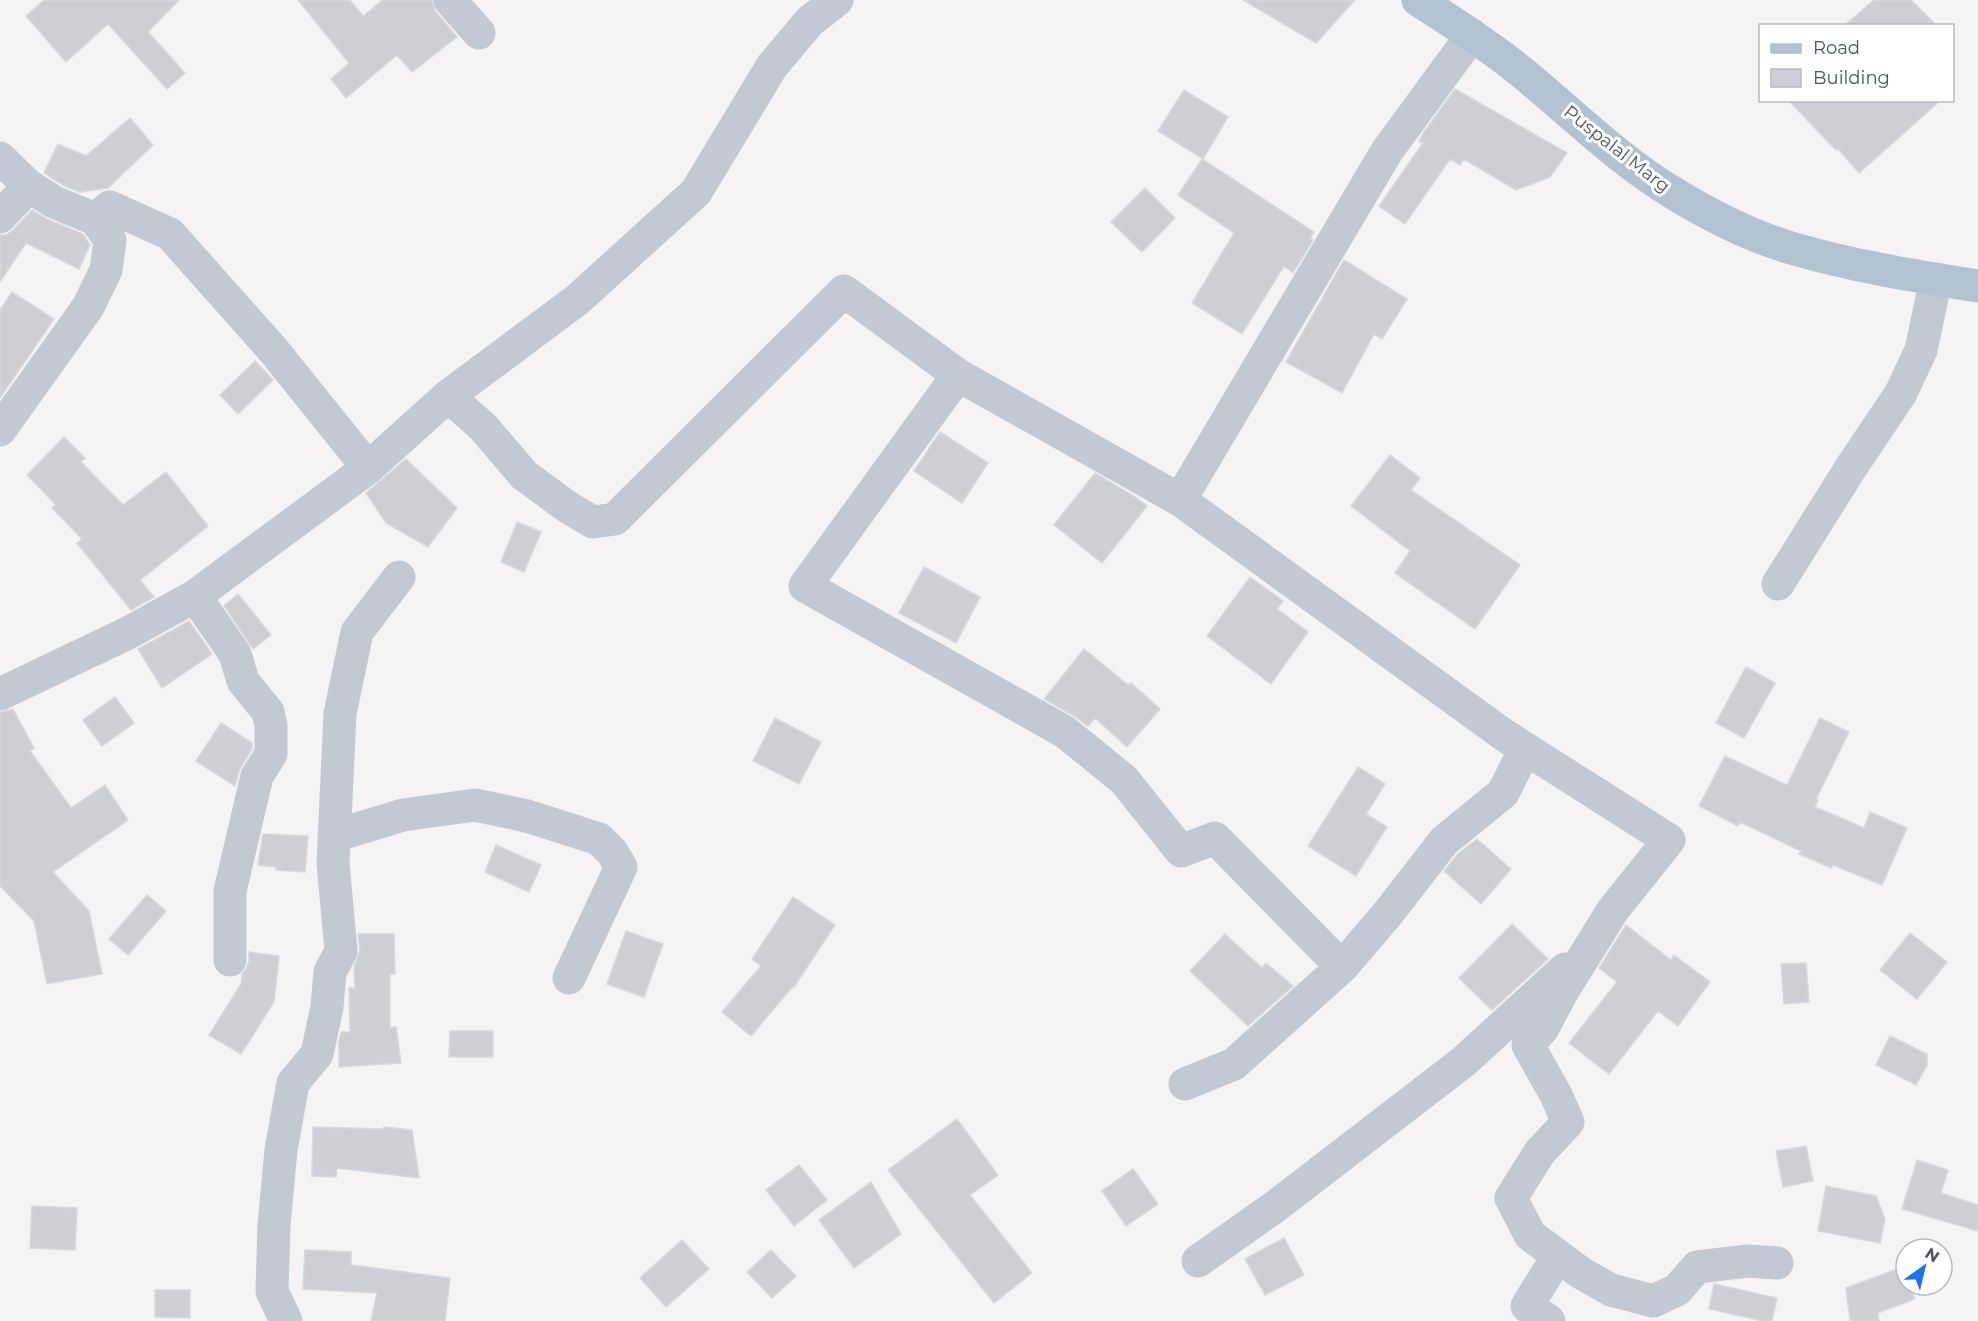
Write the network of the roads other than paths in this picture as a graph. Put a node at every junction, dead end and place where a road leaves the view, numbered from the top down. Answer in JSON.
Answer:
{"nodes":[{"id":1,"x":450,"y":0,"type":"edge"},
{"id":2,"x":837,"y":0,"type":"edge"},
{"id":3,"x":1418,"y":0,"type":"edge"},
{"id":4,"x":479,"y":33,"type":"dead end"},
{"id":5,"x":1472,"y":35,"type":"junction"},
{"id":6,"x":0,"y":158,"type":"edge"},
{"id":7,"x":29,"y":186,"type":"junction"},
{"id":8,"x":0,"y":217,"type":"edge"},
{"id":9,"x":95,"y":219,"type":"junction"},
{"id":10,"x":1936,"y":279,"type":"junction"},
{"id":11,"x":1978,"y":286,"type":"edge"},
{"id":12,"x":958,"y":375,"type":"junction"},
{"id":13,"x":448,"y":396,"type":"junction"},
{"id":14,"x":0,"y":430,"type":"edge"},
{"id":15,"x":368,"y":468,"type":"junction"},
{"id":16,"x":1180,"y":500,"type":"junction"},
{"id":17,"x":399,"y":577,"type":"dead end"},
{"id":18,"x":1778,"y":584,"type":"dead end"},
{"id":19,"x":195,"y":596,"type":"junction"},
{"id":20,"x":0,"y":694,"type":"edge"},
{"id":21,"x":1525,"y":749,"type":"junction"},
{"id":22,"x":334,"y":836,"type":"junction"},
{"id":23,"x":1593,"y":943,"type":"junction"},
{"id":24,"x":230,"y":960,"type":"dead end"},
{"id":25,"x":1342,"y":967,"type":"junction"},
{"id":26,"x":569,"y":978,"type":"dead end"},
{"id":27,"x":1185,"y":1084,"type":"dead end"},
{"id":28,"x":1558,"y":1256,"type":"junction"},
{"id":29,"x":1198,"y":1261,"type":"dead end"},
{"id":30,"x":1777,"y":1263,"type":"dead end"},
{"id":31,"x":286,"y":1321,"type":"edge"},
{"id":32,"x":1549,"y":1321,"type":"edge"}],
"edges":[{"from":1,"to":4,"type":"street"},
{"from":2,"to":13,"type":"street"},
{"from":3,"to":5,"type":"main road","name":"Puspalal Marg"},
{"from":5,"to":10,"type":"main road","name":"Puspalal Marg"},
{"from":5,"to":16,"type":"street"},
{"from":6,"to":7,"type":"street"},
{"from":7,"to":8,"type":"street"},
{"from":7,"to":9,"type":"street"},
{"from":9,"to":14,"type":"street"},
{"from":9,"to":15,"type":"street"},
{"from":10,"to":11,"type":"main road","name":"Puspalal Marg"},
{"from":10,"to":18,"type":"street"},
{"from":12,"to":13,"type":"street"},
{"from":12,"to":16,"type":"street"},
{"from":12,"to":25,"type":"street"},
{"from":13,"to":15,"type":"street"},
{"from":15,"to":19,"type":"street"},
{"from":16,"to":21,"type":"street"},
{"from":17,"to":22,"type":"street"},
{"from":19,"to":20,"type":"street"},
{"from":19,"to":24,"type":"street"},
{"from":21,"to":23,"type":"street"},
{"from":21,"to":25,"type":"street"},
{"from":22,"to":26,"type":"street"},
{"from":22,"to":31,"type":"street"},
{"from":23,"to":28,"type":"street"},
{"from":23,"to":29,"type":"street"},
{"from":25,"to":27,"type":"street"},
{"from":28,"to":30,"type":"street"},
{"from":28,"to":32,"type":"street"}]}
